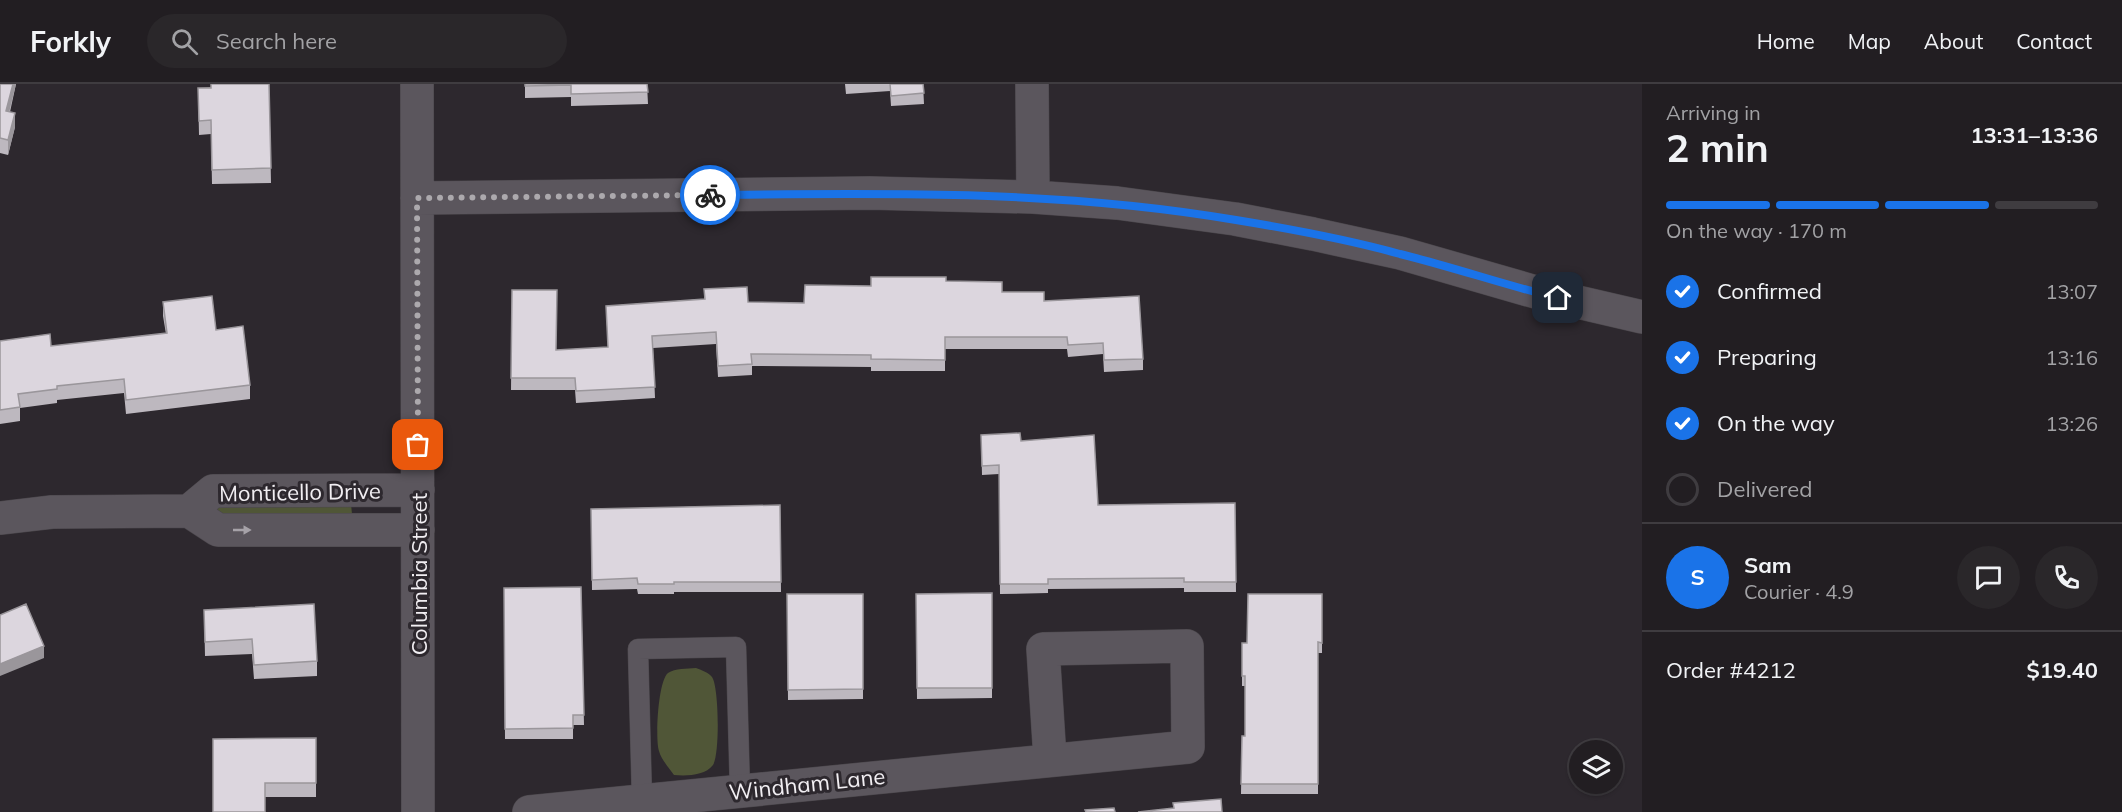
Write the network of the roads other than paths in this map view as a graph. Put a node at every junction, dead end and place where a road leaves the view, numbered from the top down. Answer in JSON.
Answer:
{"nodes":[{"id":1,"x":417,"y":84,"type":"edge"},
{"id":2,"x":1032,"y":84,"type":"edge"},
{"id":3,"x":1033,"y":197,"type":"junction"},
{"id":4,"x":417,"y":198,"type":"junction"},
{"id":5,"x":1642,"y":317,"type":"edge"},
{"id":6,"x":418,"y":490,"type":"junction"},
{"id":7,"x":189,"y":511,"type":"junction"},
{"id":8,"x":0,"y":518,"type":"edge"},
{"id":9,"x":418,"y":530,"type":"junction"},
{"id":10,"x":1050,"y":759,"type":"junction"},
{"id":11,"x":740,"y":791,"type":"junction"},
{"id":12,"x":642,"y":800,"type":"junction"},
{"id":13,"x":418,"y":812,"type":"edge"},
{"id":14,"x":529,"y":812,"type":"edge"}],
"edges":[{"from":1,"to":4,"type":"street","name":"Columbia Street"},
{"from":2,"to":3,"type":"street"},
{"from":3,"to":4,"type":"street"},
{"from":3,"to":5,"type":"street"},
{"from":4,"to":6,"type":"street","name":"Columbia Street"},
{"from":6,"to":7,"type":"street","name":"Monticello Drive"},
{"from":6,"to":9,"type":"street","name":"Columbia Street"},
{"from":7,"to":8,"type":"street","name":"Monticello Drive"},
{"from":7,"to":9,"type":"street","name":"Monticello Drive","one_way":true},
{"from":9,"to":13,"type":"street","name":"Columbia Street"},
{"from":10,"to":10,"type":"street","name":"Windham Lane"},
{"from":10,"to":11,"type":"street","name":"Windham Lane"},
{"from":11,"to":12,"type":"street","name":"Windham Lane"},
{"from":11,"to":12,"type":"lane"},
{"from":12,"to":14,"type":"street","name":"Windham Lane"}]}
